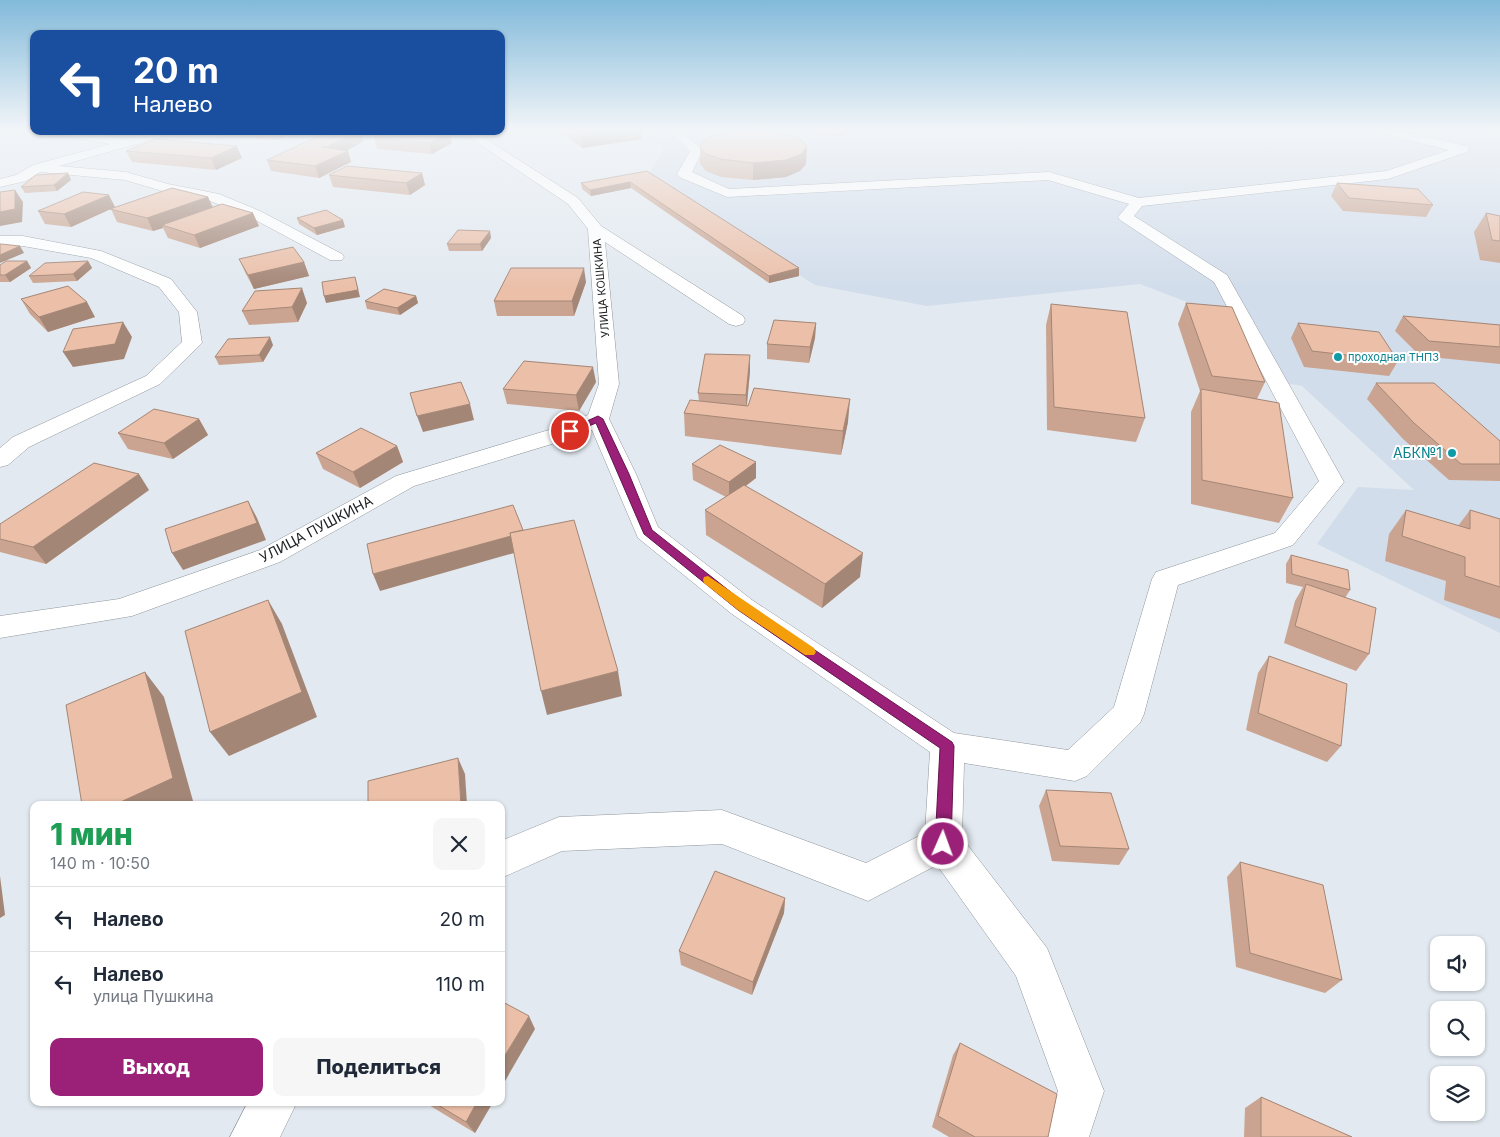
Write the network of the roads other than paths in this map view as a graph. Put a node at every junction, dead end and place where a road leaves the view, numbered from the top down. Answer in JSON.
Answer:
{"nodes":[{"id":1,"x":150,"y":183,"type":"edge"},
{"id":2,"x":547,"y":183,"type":"edge"},
{"id":3,"x":705,"y":183,"type":"edge"},
{"id":4,"x":916,"y":183,"type":"edge"},
{"id":5,"x":1073,"y":183,"type":"edge"},
{"id":6,"x":1307,"y":183,"type":"edge"},
{"id":7,"x":1138,"y":202,"type":"junction"},
{"id":8,"x":596,"y":229,"type":"junction"},
{"id":9,"x":0,"y":242,"type":"edge"},
{"id":10,"x":336,"y":257,"type":"dead end"},
{"id":11,"x":736,"y":320,"type":"dead end"},
{"id":12,"x":598,"y":419,"type":"junction"},
{"id":13,"x":0,"y":460,"type":"edge"},
{"id":14,"x":0,"y":627,"type":"edge"},
{"id":15,"x":947,"y":746,"type":"junction"},
{"id":16,"x":943,"y":844,"type":"junction"},
{"id":17,"x":505,"y":858,"type":"edge"},
{"id":18,"x":272,"y":1106,"type":"edge"},
{"id":19,"x":254,"y":1137,"type":"edge"},
{"id":20,"x":1065,"y":1137,"type":"edge"}],
"edges":[{"from":1,"to":10,"type":"street"},
{"from":2,"to":8,"type":"street","name":"УЛИЦА КОШКИНА"},
{"from":3,"to":4,"type":"street"},
{"from":5,"to":7,"type":"street"},
{"from":6,"to":7,"type":"street"},
{"from":7,"to":15,"type":"street"},
{"from":8,"to":11,"type":"street"},
{"from":8,"to":12,"type":"street","name":"УЛИЦА КОШКИНА"},
{"from":9,"to":13,"type":"street"},
{"from":12,"to":14,"type":"street","name":"УЛИЦА ПУШКИНА"},
{"from":12,"to":15,"type":"street"},
{"from":15,"to":16,"type":"street"},
{"from":16,"to":17,"type":"street"},
{"from":16,"to":20,"type":"street"},
{"from":18,"to":19,"type":"street"}]}
